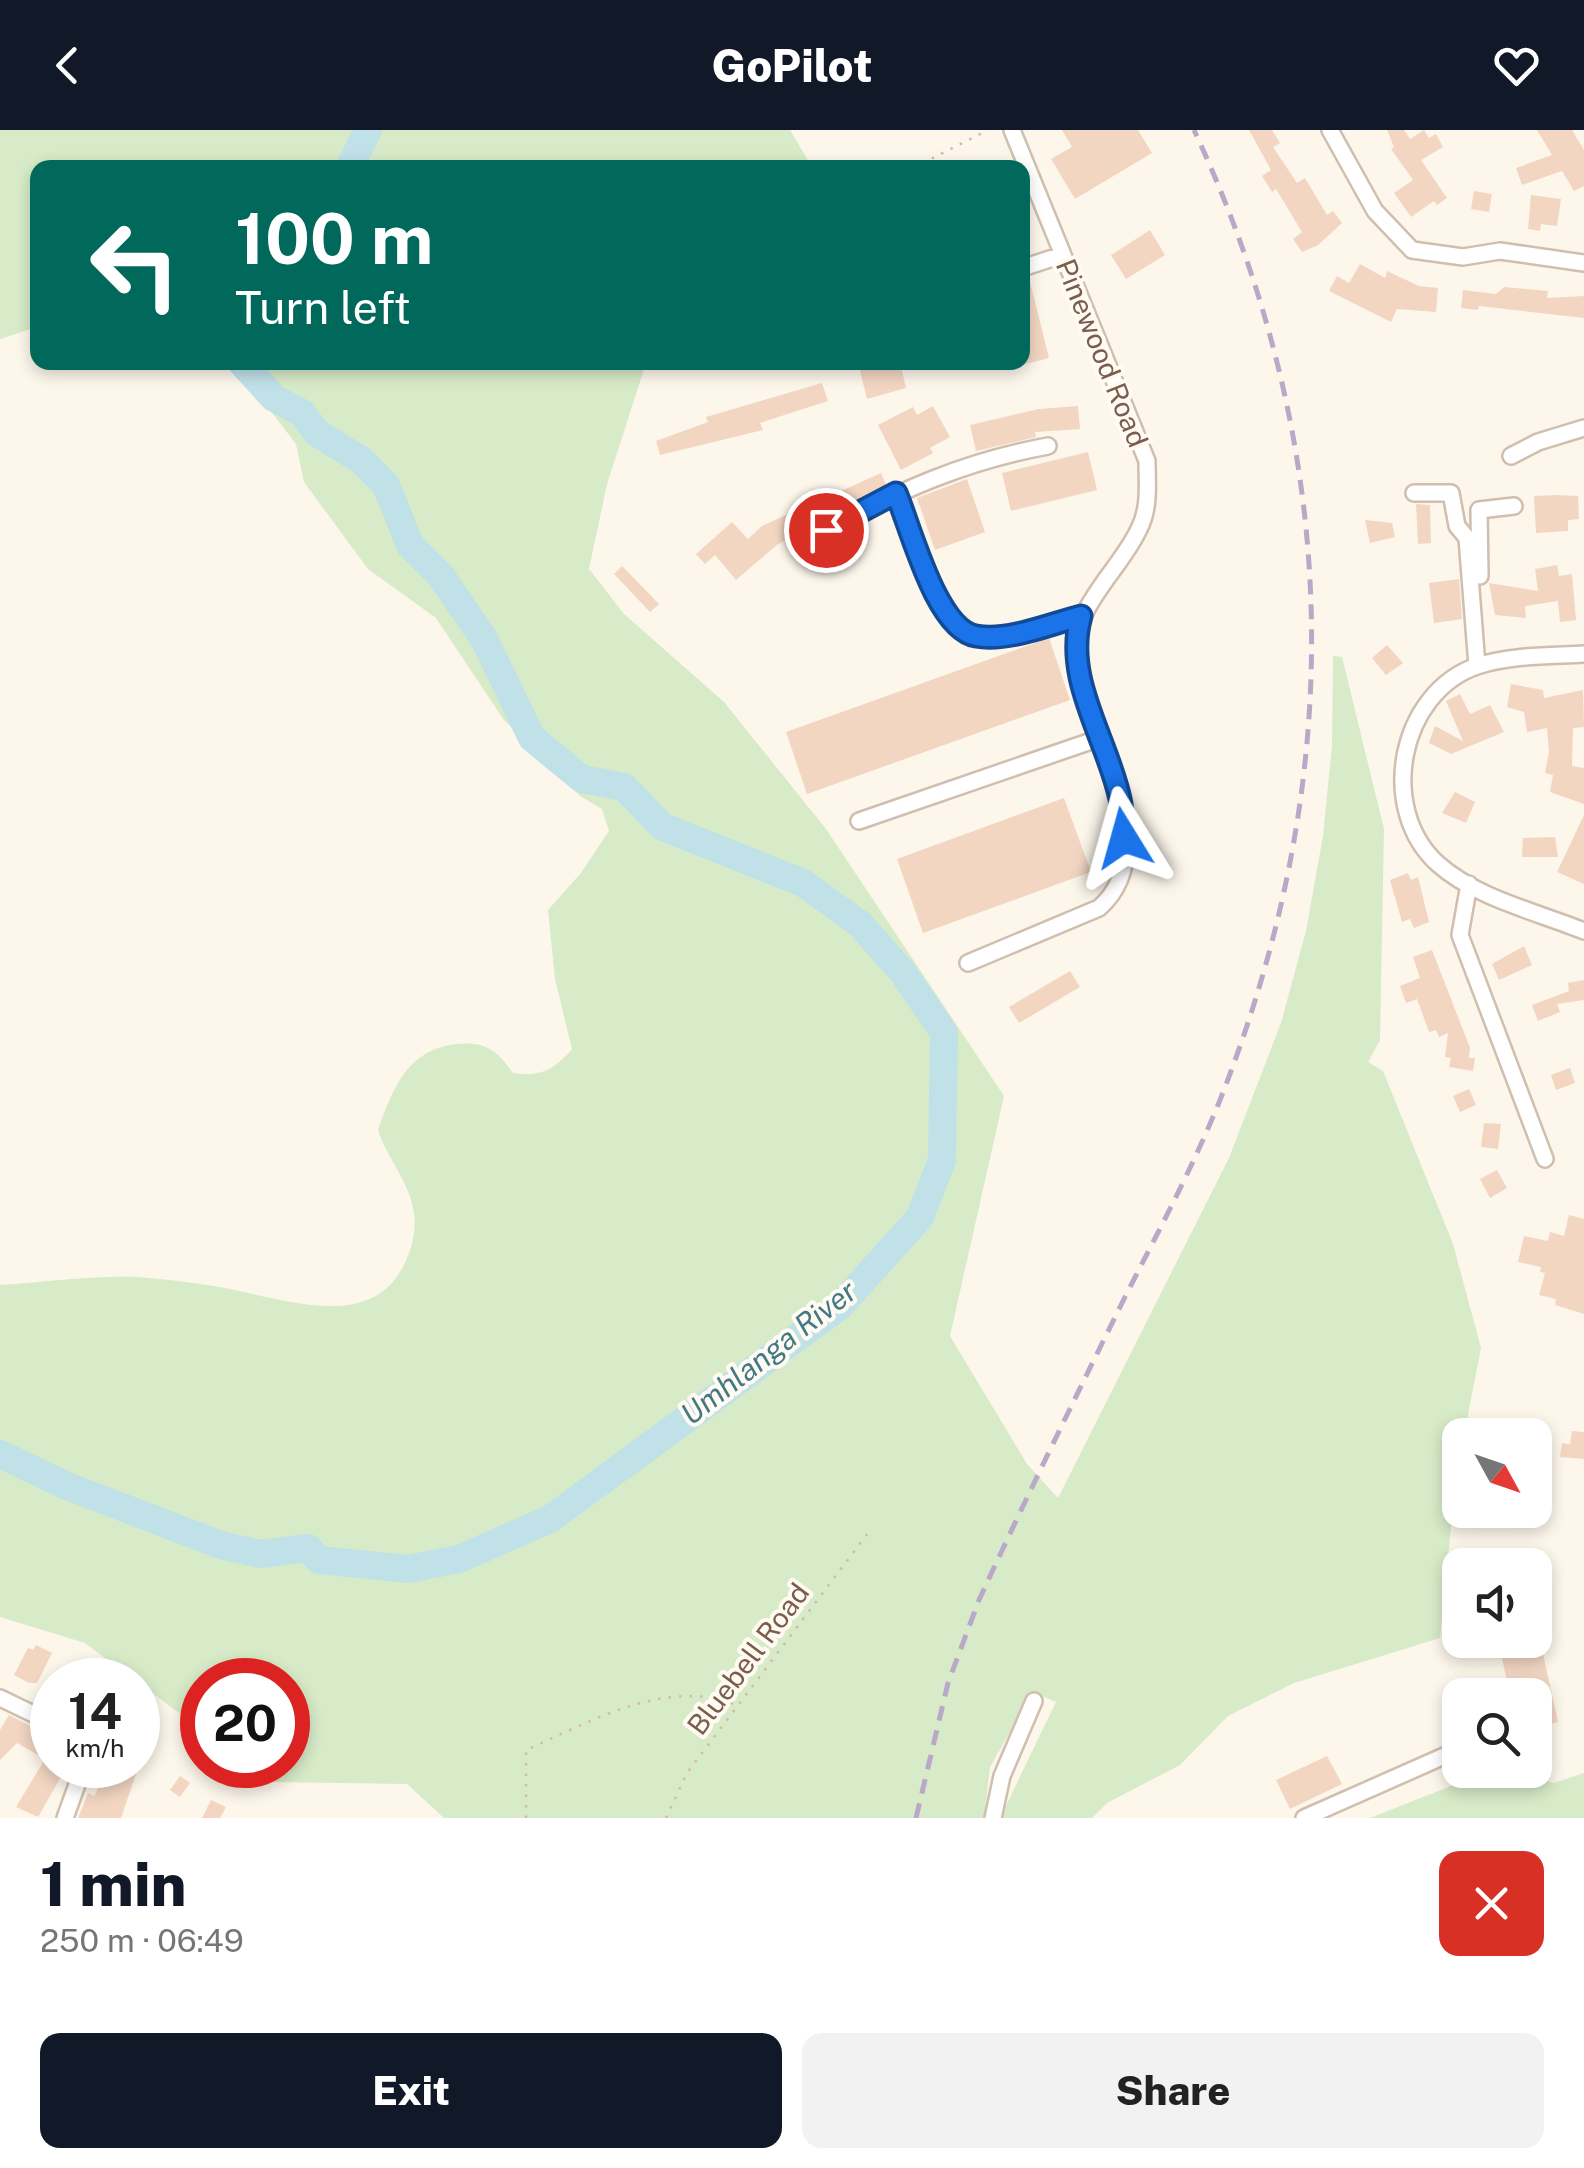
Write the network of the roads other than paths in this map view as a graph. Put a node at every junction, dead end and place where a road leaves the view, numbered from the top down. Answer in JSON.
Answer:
{"nodes":[{"id":1,"x":1012,"y":130,"type":"edge"},
{"id":2,"x":1330,"y":130,"type":"edge"},
{"id":3,"x":1024,"y":160,"type":"edge"},
{"id":4,"x":1030,"y":175,"type":"edge"},
{"id":5,"x":1062,"y":255,"type":"junction"},
{"id":6,"x":1584,"y":263,"type":"edge"},
{"id":7,"x":1030,"y":265,"type":"edge"},
{"id":8,"x":1584,"y":428,"type":"edge"},
{"id":9,"x":1048,"y":446,"type":"dead end"},
{"id":10,"x":1511,"y":456,"type":"dead end"},
{"id":11,"x":896,"y":493,"type":"junction"},
{"id":12,"x":1414,"y":494,"type":"dead end"},
{"id":13,"x":1514,"y":506,"type":"dead end"},
{"id":14,"x":826,"y":530,"type":"dead end"},
{"id":15,"x":1081,"y":616,"type":"junction"},
{"id":16,"x":1584,"y":654,"type":"edge"},
{"id":17,"x":1480,"y":666,"type":"junction"},
{"id":18,"x":1100,"y":738,"type":"junction"},
{"id":19,"x":859,"y":821,"type":"dead end"},
{"id":20,"x":1469,"y":884,"type":"junction"},
{"id":21,"x":1584,"y":931,"type":"edge"},
{"id":22,"x":968,"y":963,"type":"dead end"},
{"id":23,"x":1545,"y":1158,"type":"dead end"},
{"id":24,"x":0,"y":1698,"type":"edge"},
{"id":25,"x":1034,"y":1701,"type":"dead end"},
{"id":26,"x":30,"y":1712,"type":"edge"},
{"id":27,"x":1442,"y":1757,"type":"edge"},
{"id":28,"x":76,"y":1788,"type":"edge"},
{"id":29,"x":65,"y":1818,"type":"edge"},
{"id":30,"x":993,"y":1818,"type":"edge"},
{"id":31,"x":1304,"y":1818,"type":"edge"}],
"edges":[{"from":1,"to":3,"type":"street","name":"Pinewood Road"},
{"from":2,"to":6,"type":"street"},
{"from":4,"to":5,"type":"street","name":"Pinewood Road"},
{"from":5,"to":7,"type":"street"},
{"from":5,"to":15,"type":"street","name":"Pinewood Road"},
{"from":8,"to":10,"type":"street"},
{"from":9,"to":11,"type":"street"},
{"from":11,"to":14,"type":"street"},
{"from":11,"to":15,"type":"street"},
{"from":12,"to":17,"type":"street"},
{"from":13,"to":17,"type":"street"},
{"from":15,"to":18,"type":"street","name":"Pinewood Road"},
{"from":16,"to":17,"type":"street"},
{"from":17,"to":20,"type":"street"},
{"from":18,"to":19,"type":"street"},
{"from":18,"to":22,"type":"street","name":"Pinewood Road"},
{"from":20,"to":21,"type":"street"},
{"from":20,"to":23,"type":"street"},
{"from":24,"to":26,"type":"street"},
{"from":25,"to":30,"type":"street"},
{"from":27,"to":31,"type":"street"},
{"from":28,"to":29,"type":"street"}]}
